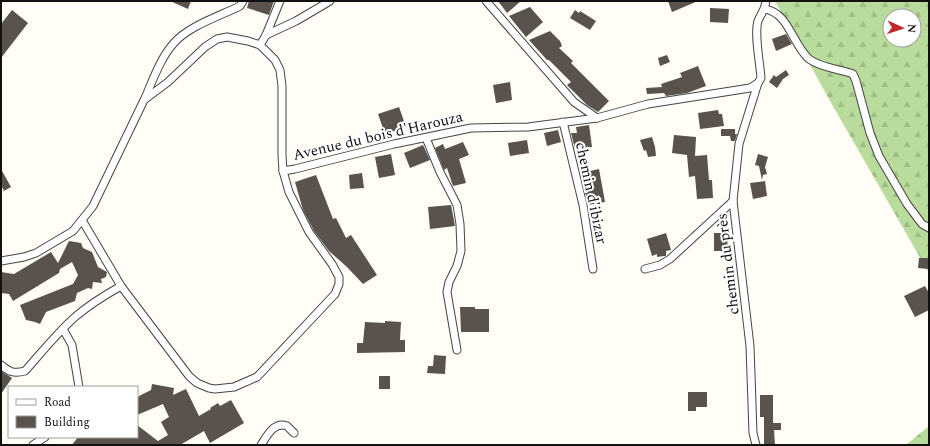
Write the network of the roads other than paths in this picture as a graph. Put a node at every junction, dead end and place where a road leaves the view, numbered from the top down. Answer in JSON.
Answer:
{"nodes":[{"id":1,"x":243,"y":1,"type":"edge"},
{"id":2,"x":280,"y":1,"type":"edge"},
{"id":3,"x":330,"y":1,"type":"edge"},
{"id":4,"x":486,"y":1,"type":"edge"},
{"id":5,"x":765,"y":5,"type":"edge"},
{"id":6,"x":266,"y":35,"type":"junction"},
{"id":7,"x":260,"y":45,"type":"junction"},
{"id":8,"x":758,"y":83,"type":"junction"},
{"id":9,"x":144,"y":100,"type":"junction"},
{"id":10,"x":597,"y":118,"type":"junction"},
{"id":11,"x":563,"y":122,"type":"junction"},
{"id":12,"x":426,"y":138,"type":"junction"},
{"id":13,"x":283,"y":171,"type":"junction"},
{"id":14,"x":733,"y":201,"type":"junction"},
{"id":15,"x":82,"y":220,"type":"junction"},
{"id":16,"x":929,"y":228,"type":"edge"},
{"id":17,"x":1,"y":261,"type":"edge"},
{"id":18,"x":593,"y":269,"type":"dead end"},
{"id":19,"x":645,"y":269,"type":"dead end"},
{"id":20,"x":121,"y":286,"type":"junction"},
{"id":21,"x":62,"y":329,"type":"junction"},
{"id":22,"x":457,"y":350,"type":"dead end"},
{"id":23,"x":1,"y":365,"type":"edge"},
{"id":24,"x":80,"y":386,"type":"edge"},
{"id":25,"x":294,"y":433,"type":"dead end"},
{"id":26,"x":44,"y":438,"type":"edge"},
{"id":27,"x":33,"y":445,"type":"edge"},
{"id":28,"x":261,"y":445,"type":"edge"},
{"id":29,"x":756,"y":445,"type":"edge"}],
"edges":[{"from":1,"to":9,"type":"street"},
{"from":2,"to":6,"type":"street"},
{"from":3,"to":6,"type":"street"},
{"from":4,"to":10,"type":"street"},
{"from":5,"to":8,"type":"street","name":"chemin du près"},
{"from":5,"to":16,"type":"street"},
{"from":6,"to":7,"type":"street"},
{"from":7,"to":9,"type":"street","name":"Avenue du bois d'Harouza"},
{"from":7,"to":13,"type":"street","name":"Avenue du bois d'Harouza"},
{"from":8,"to":10,"type":"street","name":"Avenue du bois d'Harouza"},
{"from":8,"to":14,"type":"street","name":"chemin du près"},
{"from":9,"to":15,"type":"street","name":"Avenue du bois d'Harouza"},
{"from":10,"to":11,"type":"street","name":"Avenue du bois d'Harouza"},
{"from":11,"to":12,"type":"street","name":"Avenue du bois d'Harouza"},
{"from":11,"to":18,"type":"street","name":"chemin d'ibizar"},
{"from":12,"to":13,"type":"street","name":"Avenue du bois d'Harouza"},
{"from":12,"to":22,"type":"street"},
{"from":13,"to":20,"type":"street"},
{"from":14,"to":19,"type":"street"},
{"from":14,"to":29,"type":"street","name":"chemin du près"},
{"from":15,"to":17,"type":"street","name":"Avenue du bois d'Harouza"},
{"from":15,"to":20,"type":"street"},
{"from":20,"to":21,"type":"street"},
{"from":21,"to":23,"type":"street"},
{"from":21,"to":24,"type":"street"},
{"from":25,"to":28,"type":"street"},
{"from":26,"to":27,"type":"street"}]}
